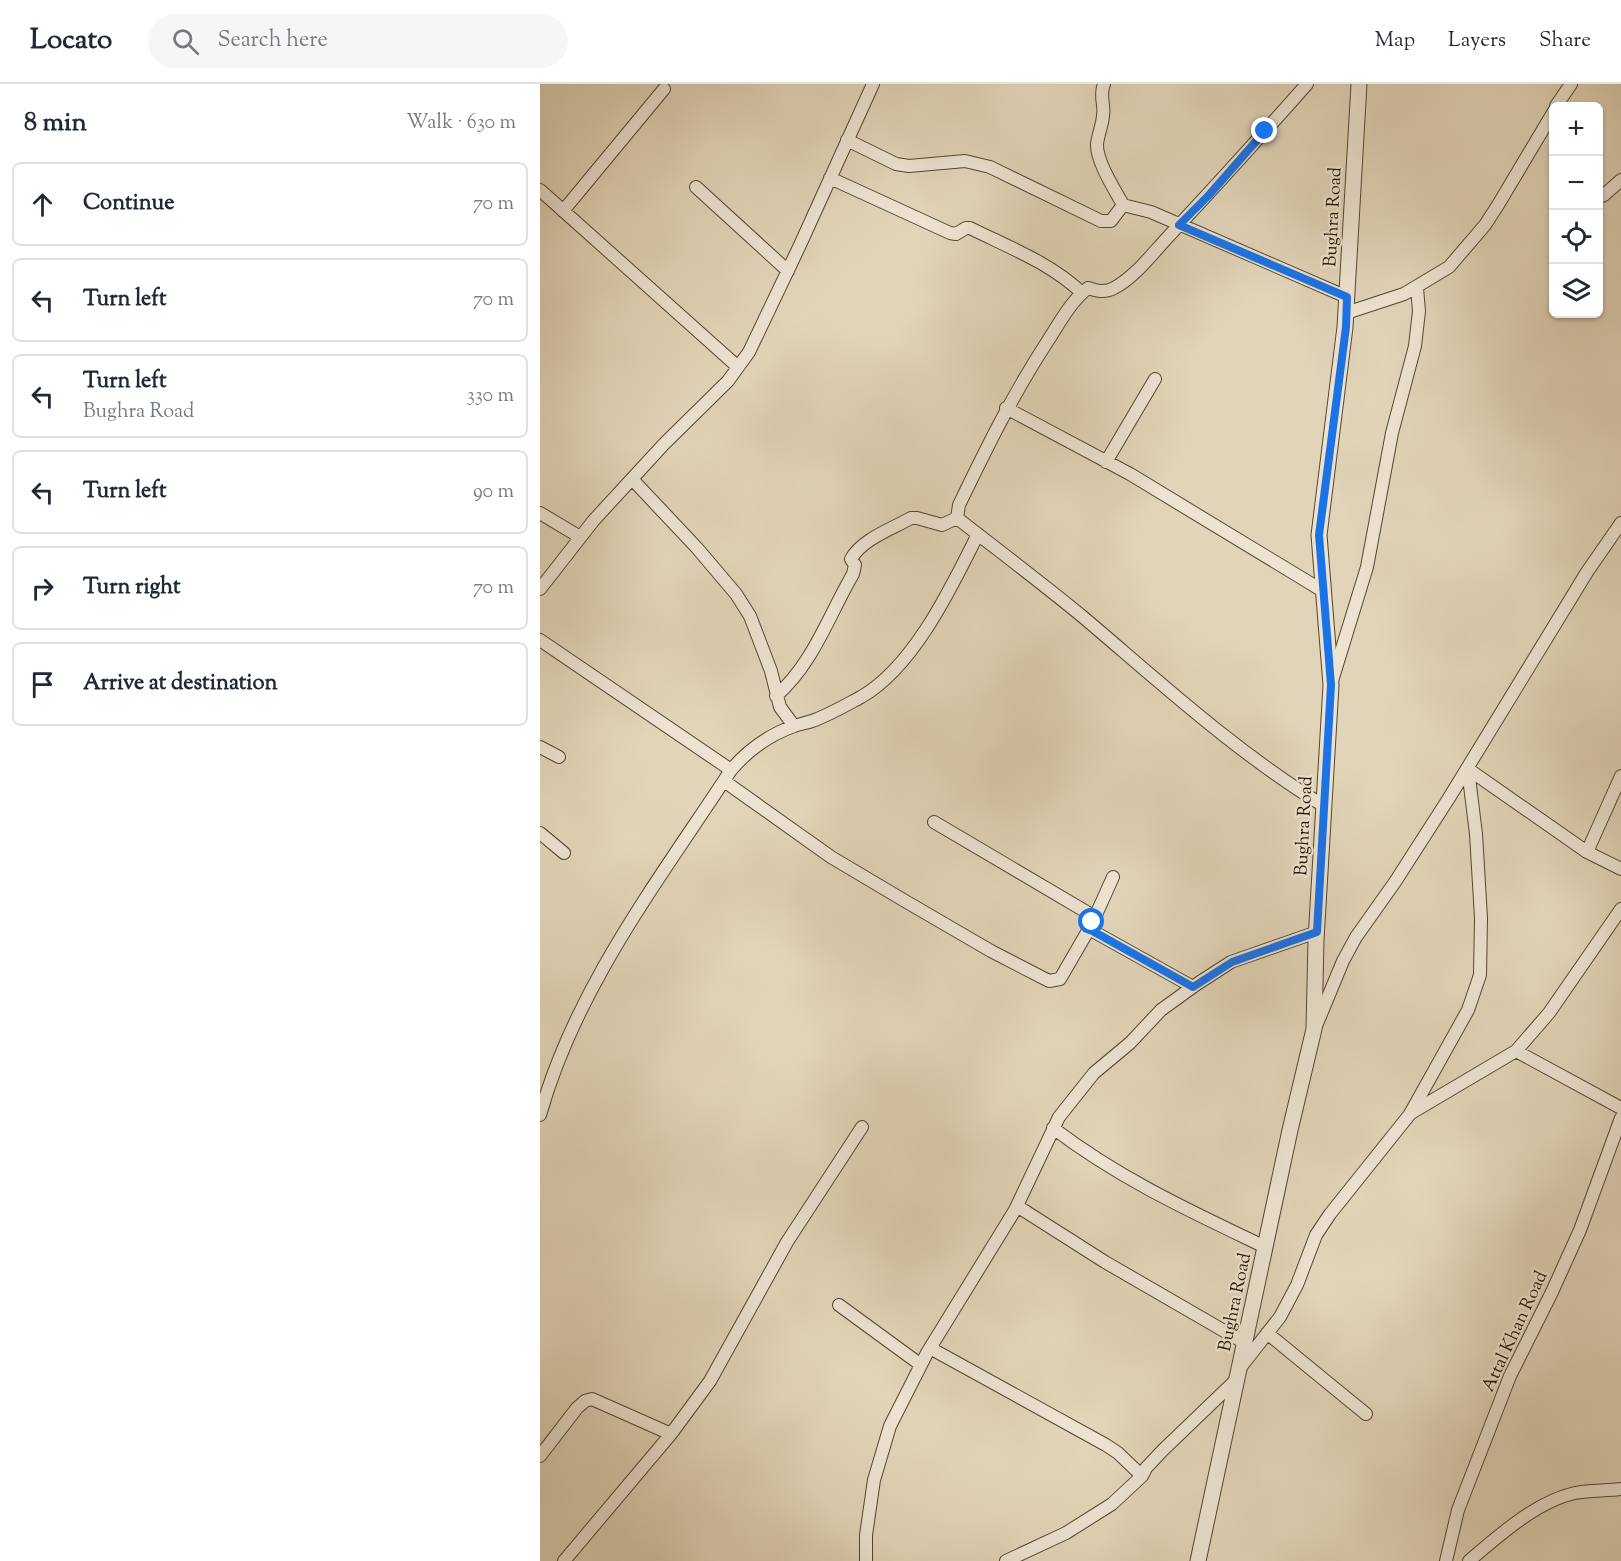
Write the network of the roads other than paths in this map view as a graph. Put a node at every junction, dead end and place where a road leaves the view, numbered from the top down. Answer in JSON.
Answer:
{"nodes":[{"id":1,"x":873,"y":84,"type":"edge"},
{"id":2,"x":1104,"y":84,"type":"edge"},
{"id":3,"x":1307,"y":84,"type":"edge"},
{"id":4,"x":1359,"y":84,"type":"edge"},
{"id":5,"x":1571,"y":84,"type":"edge"},
{"id":6,"x":664,"y":89,"type":"dead end"},
{"id":7,"x":1559,"y":102,"type":"edge"},
{"id":8,"x":1549,"y":119,"type":"edge"},
{"id":9,"x":847,"y":140,"type":"junction"},
{"id":10,"x":830,"y":178,"type":"junction"},
{"id":11,"x":1621,"y":180,"type":"edge"},
{"id":12,"x":696,"y":187,"type":"dead end"},
{"id":13,"x":1603,"y":195,"type":"edge"},
{"id":14,"x":542,"y":197,"type":"edge"},
{"id":15,"x":1124,"y":205,"type":"junction"},
{"id":16,"x":563,"y":211,"type":"junction"},
{"id":17,"x":1179,"y":225,"type":"junction"},
{"id":18,"x":788,"y":271,"type":"junction"},
{"id":19,"x":1417,"y":288,"type":"junction"},
{"id":20,"x":1082,"y":293,"type":"junction"},
{"id":21,"x":1347,"y":297,"type":"junction"},
{"id":22,"x":1346,"y":313,"type":"junction"},
{"id":23,"x":738,"y":367,"type":"junction"},
{"id":24,"x":1155,"y":379,"type":"dead end"},
{"id":25,"x":1006,"y":408,"type":"junction"},
{"id":26,"x":1106,"y":462,"type":"junction"},
{"id":27,"x":632,"y":479,"type":"junction"},
{"id":28,"x":540,"y":513,"type":"edge"},
{"id":29,"x":957,"y":518,"type":"junction"},
{"id":30,"x":1621,"y":523,"type":"edge"},
{"id":31,"x":978,"y":534,"type":"junction"},
{"id":32,"x":580,"y":537,"type":"junction"},
{"id":33,"x":540,"y":589,"type":"edge"},
{"id":34,"x":1323,"y":591,"type":"junction"},
{"id":35,"x":540,"y":640,"type":"edge"},
{"id":36,"x":1331,"y":685,"type":"junction"},
{"id":37,"x":776,"y":696,"type":"junction"},
{"id":38,"x":794,"y":726,"type":"junction"},
{"id":39,"x":540,"y":747,"type":"edge"},
{"id":40,"x":559,"y":757,"type":"dead end"},
{"id":41,"x":1468,"y":769,"type":"junction"},
{"id":42,"x":731,"y":770,"type":"junction"},
{"id":43,"x":1621,"y":776,"type":"edge"},
{"id":44,"x":724,"y":781,"type":"junction"},
{"id":45,"x":1324,"y":806,"type":"junction"},
{"id":46,"x":934,"y":822,"type":"dead end"},
{"id":47,"x":540,"y":833,"type":"edge"},
{"id":48,"x":1587,"y":852,"type":"junction"},
{"id":49,"x":564,"y":853,"type":"dead end"},
{"id":50,"x":1621,"y":869,"type":"edge"},
{"id":51,"x":1113,"y":877,"type":"dead end"},
{"id":52,"x":1621,"y":909,"type":"edge"},
{"id":53,"x":1095,"y":917,"type":"junction"},
{"id":54,"x":1089,"y":929,"type":"junction"},
{"id":55,"x":1317,"y":932,"type":"junction"},
{"id":56,"x":1193,"y":987,"type":"junction"},
{"id":57,"x":1314,"y":1029,"type":"junction"},
{"id":58,"x":1516,"y":1052,"type":"junction"},
{"id":59,"x":1621,"y":1108,"type":"edge"},
{"id":60,"x":1410,"y":1114,"type":"junction"},
{"id":61,"x":540,"y":1115,"type":"edge"},
{"id":62,"x":1621,"y":1118,"type":"edge"},
{"id":63,"x":862,"y":1127,"type":"dead end"},
{"id":64,"x":1053,"y":1128,"type":"junction"},
{"id":65,"x":1017,"y":1206,"type":"junction"},
{"id":66,"x":1265,"y":1246,"type":"junction"},
{"id":67,"x":839,"y":1305,"type":"dead end"},
{"id":68,"x":1267,"y":1334,"type":"junction"},
{"id":69,"x":1245,"y":1342,"type":"junction"},
{"id":70,"x":930,"y":1348,"type":"junction"},
{"id":71,"x":921,"y":1365,"type":"junction"},
{"id":72,"x":1238,"y":1373,"type":"junction"},
{"id":73,"x":1366,"y":1414,"type":"dead end"},
{"id":74,"x":671,"y":1434,"type":"junction"},
{"id":75,"x":540,"y":1456,"type":"edge"},
{"id":76,"x":1142,"y":1476,"type":"junction"},
{"id":77,"x":1621,"y":1489,"type":"edge"},
{"id":78,"x":564,"y":1561,"type":"edge"},
{"id":79,"x":866,"y":1561,"type":"edge"},
{"id":80,"x":1007,"y":1561,"type":"edge"},
{"id":81,"x":1198,"y":1561,"type":"edge"},
{"id":82,"x":1446,"y":1561,"type":"edge"},
{"id":83,"x":1469,"y":1561,"type":"edge"}],
"edges":[{"from":1,"to":9,"type":"street"},
{"from":2,"to":15,"type":"street"},
{"from":3,"to":17,"type":"street"},
{"from":4,"to":21,"type":"street","name":"Bughra Road"},
{"from":5,"to":7,"type":"street"},
{"from":6,"to":16,"type":"street"},
{"from":8,"to":19,"type":"street"},
{"from":9,"to":10,"type":"street"},
{"from":9,"to":15,"type":"street"},
{"from":10,"to":18,"type":"street"},
{"from":10,"to":20,"type":"street"},
{"from":11,"to":13,"type":"street"},
{"from":12,"to":18,"type":"street"},
{"from":14,"to":16,"type":"street"},
{"from":15,"to":17,"type":"street"},
{"from":16,"to":23,"type":"street"},
{"from":17,"to":20,"type":"street"},
{"from":17,"to":21,"type":"street"},
{"from":18,"to":23,"type":"street"},
{"from":19,"to":22,"type":"street"},
{"from":19,"to":36,"type":"street"},
{"from":20,"to":25,"type":"street"},
{"from":21,"to":22,"type":"street","name":"Bughra Road"},
{"from":22,"to":34,"type":"street","name":"Bughra Road"},
{"from":23,"to":27,"type":"street"},
{"from":24,"to":26,"type":"street"},
{"from":25,"to":26,"type":"street"},
{"from":25,"to":29,"type":"street"},
{"from":26,"to":34,"type":"street"},
{"from":27,"to":32,"type":"street"},
{"from":27,"to":37,"type":"street"},
{"from":28,"to":32,"type":"street"},
{"from":29,"to":31,"type":"street"},
{"from":29,"to":37,"type":"street"},
{"from":30,"to":41,"type":"street"},
{"from":31,"to":38,"type":"street"},
{"from":31,"to":45,"type":"street"},
{"from":32,"to":33,"type":"street"},
{"from":34,"to":36,"type":"street","name":"Bughra Road"},
{"from":35,"to":42,"type":"street"},
{"from":36,"to":45,"type":"street","name":"Bughra Road"},
{"from":37,"to":38,"type":"street"},
{"from":38,"to":42,"type":"street"},
{"from":39,"to":40,"type":"street"},
{"from":41,"to":48,"type":"street"},
{"from":41,"to":57,"type":"street"},
{"from":41,"to":60,"type":"street"},
{"from":42,"to":44,"type":"street"},
{"from":43,"to":48,"type":"street"},
{"from":44,"to":54,"type":"street"},
{"from":44,"to":61,"type":"street"},
{"from":45,"to":55,"type":"street","name":"Bughra Road"},
{"from":46,"to":53,"type":"street"},
{"from":47,"to":49,"type":"street"},
{"from":48,"to":50,"type":"street"},
{"from":51,"to":53,"type":"street"},
{"from":52,"to":58,"type":"street"},
{"from":53,"to":54,"type":"street"},
{"from":54,"to":56,"type":"street"},
{"from":55,"to":56,"type":"street"},
{"from":55,"to":57,"type":"street","name":"Bughra Road"},
{"from":56,"to":64,"type":"street"},
{"from":57,"to":66,"type":"street","name":"Bughra Road"},
{"from":58,"to":59,"type":"street"},
{"from":58,"to":60,"type":"street"},
{"from":60,"to":68,"type":"street"},
{"from":62,"to":82,"type":"street","name":"Attal Khan Road"},
{"from":63,"to":74,"type":"street"},
{"from":64,"to":65,"type":"street"},
{"from":64,"to":66,"type":"street"},
{"from":65,"to":69,"type":"street"},
{"from":65,"to":70,"type":"street"},
{"from":66,"to":69,"type":"street","name":"Bughra Road"},
{"from":67,"to":71,"type":"street"},
{"from":68,"to":72,"type":"street"},
{"from":68,"to":73,"type":"street"},
{"from":69,"to":72,"type":"street","name":"Bughra Road"},
{"from":70,"to":71,"type":"street"},
{"from":70,"to":76,"type":"street"},
{"from":71,"to":79,"type":"street"},
{"from":72,"to":76,"type":"street"},
{"from":72,"to":81,"type":"street","name":"Bughra Road"},
{"from":74,"to":75,"type":"street"},
{"from":74,"to":78,"type":"street"},
{"from":76,"to":80,"type":"street"},
{"from":77,"to":83,"type":"street"}]}
